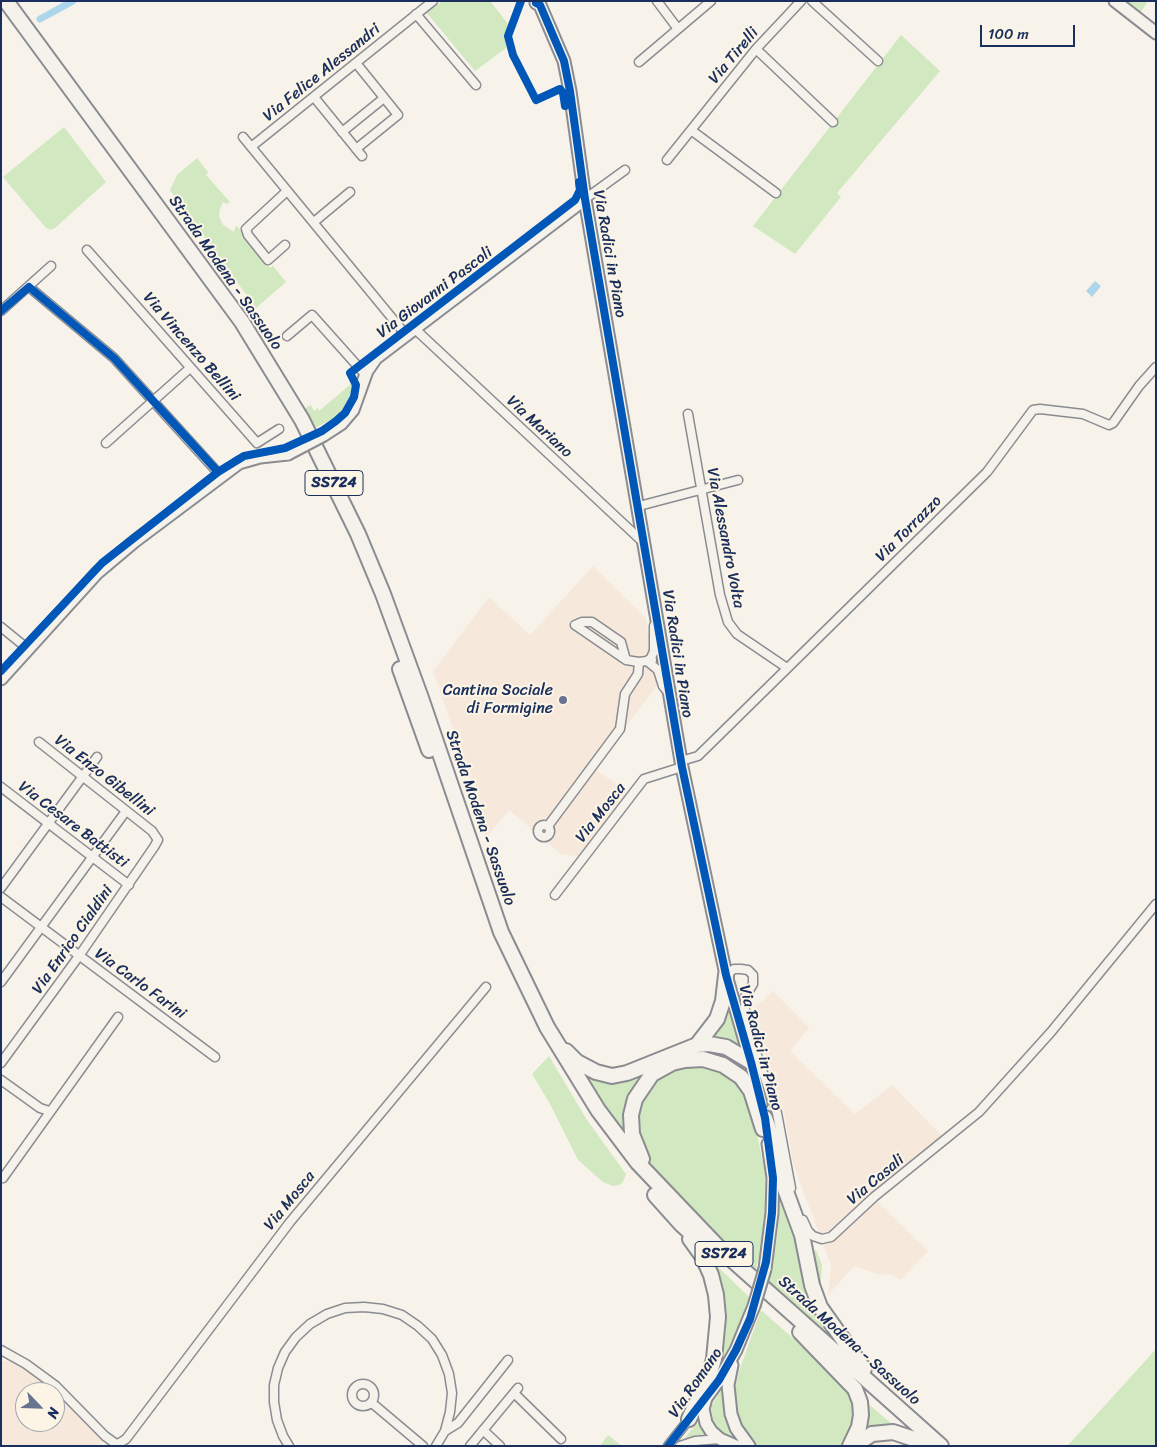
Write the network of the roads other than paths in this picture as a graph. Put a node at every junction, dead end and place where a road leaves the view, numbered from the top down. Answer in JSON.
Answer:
{"nodes":[{"id":1,"x":6,"y":1,"type":"edge"},
{"id":2,"x":433,"y":1,"type":"edge"},
{"id":3,"x":657,"y":1,"type":"edge"},
{"id":4,"x":711,"y":1,"type":"edge"},
{"id":5,"x":800,"y":1,"type":"edge"},
{"id":6,"x":812,"y":1,"type":"edge"},
{"id":7,"x":1115,"y":1,"type":"edge"},
{"id":8,"x":538,"y":3,"type":"edge"},
{"id":9,"x":1,"y":9,"type":"edge"},
{"id":10,"x":416,"y":14,"type":"junction"},
{"id":11,"x":678,"y":29,"type":"junction"},
{"id":12,"x":1156,"y":33,"type":"edge"},
{"id":13,"x":756,"y":49,"type":"junction"},
{"id":14,"x":878,"y":61,"type":"dead end"},
{"id":15,"x":356,"y":62,"type":"junction"},
{"id":16,"x":639,"y":62,"type":"dead end"},
{"id":17,"x":476,"y":85,"type":"dead end"},
{"id":18,"x":314,"y":97,"type":"junction"},
{"id":19,"x":384,"y":98,"type":"junction"},
{"id":20,"x":833,"y":122,"type":"dead end"},
{"id":21,"x":691,"y":130,"type":"junction"},
{"id":22,"x":342,"y":132,"type":"junction"},
{"id":23,"x":243,"y":137,"type":"dead end"},
{"id":24,"x":252,"y":147,"type":"junction"},
{"id":25,"x":356,"y":149,"type":"junction"},
{"id":26,"x":362,"y":156,"type":"dead end"},
{"id":27,"x":667,"y":160,"type":"dead end"},
{"id":28,"x":625,"y":170,"type":"dead end"},
{"id":29,"x":288,"y":191,"type":"junction"},
{"id":30,"x":350,"y":192,"type":"dead end"},
{"id":31,"x":776,"y":193,"type":"dead end"},
{"id":32,"x":585,"y":198,"type":"junction"},
{"id":33,"x":314,"y":222,"type":"junction"},
{"id":34,"x":285,"y":245,"type":"dead end"},
{"id":35,"x":87,"y":250,"type":"dead end"},
{"id":36,"x":51,"y":266,"type":"dead end"},
{"id":37,"x":29,"y":287,"type":"junction"},
{"id":38,"x":1,"y":311,"type":"edge"},
{"id":39,"x":410,"y":332,"type":"junction"},
{"id":40,"x":287,"y":336,"type":"dead end"},
{"id":41,"x":1156,"y":367,"type":"edge"},
{"id":42,"x":190,"y":368,"type":"junction"},
{"id":43,"x":367,"y":371,"type":"junction"},
{"id":44,"x":154,"y":401,"type":"junction"},
{"id":45,"x":688,"y":414,"type":"dead end"},
{"id":46,"x":279,"y":429,"type":"dead end"},
{"id":47,"x":106,"y":443,"type":"dead end"},
{"id":48,"x":221,"y":476,"type":"junction"},
{"id":49,"x":738,"y":480,"type":"dead end"},
{"id":50,"x":702,"y":490,"type":"junction"},
{"id":51,"x":639,"y":506,"type":"junction"},
{"id":52,"x":645,"y":545,"type":"junction"},
{"id":53,"x":658,"y":618,"type":"junction"},
{"id":54,"x":1,"y":627,"type":"edge"},
{"id":55,"x":28,"y":649,"type":"junction"},
{"id":56,"x":663,"y":658,"type":"junction"},
{"id":57,"x":626,"y":660,"type":"junction"},
{"id":58,"x":643,"y":662,"type":"junction"},
{"id":59,"x":787,"y":668,"type":"junction"},
{"id":60,"x":1,"y":679,"type":"edge"},
{"id":61,"x":669,"y":692,"type":"junction"},
{"id":62,"x":38,"y":742,"type":"dead end"},
{"id":63,"x":97,"y":757,"type":"dead end"},
{"id":64,"x":682,"y":764,"type":"junction"},
{"id":65,"x":576,"y":773,"type":"dead end"},
{"id":66,"x":82,"y":776,"type":"junction"},
{"id":67,"x":584,"y":778,"type":"junction"},
{"id":68,"x":1,"y":787,"type":"edge"},
{"id":69,"x":126,"y":811,"type":"junction"},
{"id":70,"x":48,"y":823,"type":"junction"},
{"id":71,"x":548,"y":826,"type":"dead end"},
{"id":72,"x":152,"y":831,"type":"joint"},
{"id":73,"x":92,"y":857,"type":"junction"},
{"id":74,"x":129,"y":885,"type":"junction"},
{"id":75,"x":1,"y":888,"type":"edge"},
{"id":76,"x":555,"y":895,"type":"dead end"},
{"id":77,"x":1,"y":897,"type":"edge"},
{"id":78,"x":1156,"y":904,"type":"edge"},
{"id":79,"x":41,"y":928,"type":"junction"},
{"id":80,"x":79,"y":956,"type":"junction"},
{"id":81,"x":726,"y":975,"type":"junction"},
{"id":82,"x":1,"y":982,"type":"edge"},
{"id":83,"x":486,"y":987,"type":"dead end"},
{"id":84,"x":118,"y":1017,"type":"dead end"},
{"id":85,"x":543,"y":1031,"type":"junction"},
{"id":86,"x":697,"y":1044,"type":"junction"},
{"id":87,"x":215,"y":1057,"type":"dead end"},
{"id":88,"x":751,"y":1062,"type":"junction"},
{"id":89,"x":1,"y":1063,"type":"edge"},
{"id":90,"x":1,"y":1080,"type":"edge"},
{"id":91,"x":49,"y":1111,"type":"junction"},
{"id":92,"x":765,"y":1118,"type":"junction"},
{"id":93,"x":768,"y":1144,"type":"junction"},
{"id":94,"x":2,"y":1179,"type":"edge"},
{"id":95,"x":656,"y":1183,"type":"junction"},
{"id":96,"x":681,"y":1224,"type":"junction"},
{"id":97,"x":754,"y":1306,"type":"joint"},
{"id":98,"x":800,"y":1332,"type":"junction"},
{"id":99,"x":1,"y":1350,"type":"edge"},
{"id":100,"x":736,"y":1350,"type":"junction"},
{"id":101,"x":1,"y":1359,"type":"edge"},
{"id":102,"x":508,"y":1360,"type":"dead end"},
{"id":103,"x":22,"y":1361,"type":"junction"},
{"id":104,"x":706,"y":1398,"type":"junction"},
{"id":105,"x":372,"y":1403,"type":"dead end"},
{"id":106,"x":897,"y":1408,"type":"junction"},
{"id":107,"x":689,"y":1419,"type":"junction"},
{"id":108,"x":483,"y":1430,"type":"junction"},
{"id":109,"x":445,"y":1431,"type":"junction"},
{"id":110,"x":561,"y":1439,"type":"dead end"},
{"id":111,"x":720,"y":1439,"type":"junction"},
{"id":112,"x":118,"y":1444,"type":"edge"},
{"id":113,"x":289,"y":1446,"type":"edge"},
{"id":114,"x":423,"y":1446,"type":"edge"},
{"id":115,"x":436,"y":1446,"type":"edge"},
{"id":116,"x":470,"y":1446,"type":"edge"},
{"id":117,"x":500,"y":1446,"type":"edge"},
{"id":118,"x":668,"y":1446,"type":"edge"},
{"id":119,"x":680,"y":1446,"type":"edge"},
{"id":120,"x":736,"y":1446,"type":"edge"},
{"id":121,"x":749,"y":1446,"type":"edge"},
{"id":122,"x":850,"y":1446,"type":"edge"},
{"id":123,"x":854,"y":1446,"type":"edge"},
{"id":124,"x":922,"y":1446,"type":"edge"},
{"id":125,"x":928,"y":1446,"type":"edge"},
{"id":126,"x":941,"y":1446,"type":"edge"}],
"edges":[{"from":1,"to":85,"type":"highway","name":"Strada Modena - Sassuolo","number":"SS724"},
{"from":2,"to":10,"type":"street","name":"Via Felice Alessandri"},
{"from":3,"to":11,"type":"street"},
{"from":4,"to":11,"type":"street"},
{"from":5,"to":13,"type":"street","name":"Via Tirelli"},
{"from":6,"to":14,"type":"street"},
{"from":7,"to":12,"type":"street"},
{"from":8,"to":32,"type":"street","name":"Via Radici in Piano"},
{"from":9,"to":85,"type":"highway","name":"Strada Modena - Sassuolo"},
{"from":10,"to":15,"type":"street","name":"Via Felice Alessandri"},
{"from":10,"to":17,"type":"street"},
{"from":11,"to":16,"type":"street"},
{"from":13,"to":20,"type":"street"},
{"from":13,"to":21,"type":"street","name":"Via Tirelli"},
{"from":15,"to":18,"type":"street","name":"Via Felice Alessandri"},
{"from":15,"to":19,"type":"street"},
{"from":18,"to":22,"type":"street"},
{"from":18,"to":24,"type":"street","name":"Via Felice Alessandri"},
{"from":19,"to":22,"type":"street"},
{"from":19,"to":25,"type":"street"},
{"from":21,"to":27,"type":"street","name":"Via Tirelli"},
{"from":21,"to":31,"type":"street"},
{"from":22,"to":25,"type":"street"},
{"from":23,"to":24,"type":"street","name":"Via Mariano"},
{"from":24,"to":29,"type":"street","name":"Via Mariano"},
{"from":25,"to":26,"type":"street"},
{"from":28,"to":32,"type":"street"},
{"from":29,"to":33,"type":"street","name":"Via Mariano"},
{"from":29,"to":34,"type":"street"},
{"from":30,"to":33,"type":"street"},
{"from":32,"to":39,"type":"street","name":"Via Giovanni Pascoli"},
{"from":32,"to":51,"type":"street","name":"Via Radici in Piano"},
{"from":33,"to":39,"type":"street","name":"Via Mariano"},
{"from":35,"to":42,"type":"street","name":"Via Vincenzo Bellini"},
{"from":36,"to":37,"type":"street"},
{"from":37,"to":38,"type":"street"},
{"from":37,"to":44,"type":"street"},
{"from":39,"to":43,"type":"street","name":"Via Giovanni Pascoli"},
{"from":39,"to":52,"type":"street","name":"Via Mariano"},
{"from":40,"to":43,"type":"street"},
{"from":41,"to":59,"type":"street","name":"Via Torrazzo"},
{"from":42,"to":44,"type":"street"},
{"from":42,"to":46,"type":"street","name":"Via Vincenzo Bellini"},
{"from":43,"to":48,"type":"street","name":"Via Giovanni Pascoli","bridge":true},
{"from":44,"to":47,"type":"street"},
{"from":44,"to":48,"type":"street"},
{"from":45,"to":50,"type":"street","name":"Via Alessandro Volta"},
{"from":48,"to":55,"type":"street","name":"Via Giovanni Pascoli"},
{"from":49,"to":50,"type":"street"},
{"from":50,"to":51,"type":"street"},
{"from":50,"to":59,"type":"street","name":"Via Alessandro Volta"},
{"from":51,"to":52,"type":"street","name":"Via Radici in Piano"},
{"from":52,"to":53,"type":"street","name":"Via Radici in Piano"},
{"from":53,"to":56,"type":"street","name":"Via Radici in Piano"},
{"from":53,"to":58,"type":"street"},
{"from":54,"to":55,"type":"street"},
{"from":55,"to":60,"type":"street","name":"Via Giovanni Pascoli"},
{"from":56,"to":58,"type":"street"},
{"from":56,"to":61,"type":"street","name":"Via Radici in Piano"},
{"from":57,"to":57,"type":"street"},
{"from":57,"to":58,"type":"street"},
{"from":58,"to":61,"type":"street"},
{"from":58,"to":67,"type":"street"},
{"from":59,"to":64,"type":"street","name":"Via Torrazzo"},
{"from":61,"to":64,"type":"street","name":"Via Radici in Piano"},
{"from":62,"to":66,"type":"street","name":"Via Enzo Gibellini"},
{"from":63,"to":66,"type":"street"},
{"from":64,"to":76,"type":"street","name":"Via Mosca"},
{"from":64,"to":81,"type":"street","name":"Via Radici in Piano"},
{"from":65,"to":67,"type":"street"},
{"from":66,"to":69,"type":"street","name":"Via Enzo Gibellini"},
{"from":66,"to":70,"type":"street"},
{"from":67,"to":71,"type":"street"},
{"from":68,"to":70,"type":"street","name":"Via Cesare Battisti"},
{"from":69,"to":72,"type":"street","name":"Via Enzo Gibellini"},
{"from":69,"to":73,"type":"street"},
{"from":70,"to":73,"type":"street","name":"Via Cesare Battisti"},
{"from":70,"to":75,"type":"street"},
{"from":72,"to":74,"type":"street","name":"Via Enrico Cialdini"},
{"from":73,"to":74,"type":"street","name":"Via Cesare Battisti"},
{"from":73,"to":79,"type":"street"},
{"from":74,"to":80,"type":"street","name":"Via Enrico Cialdini"},
{"from":77,"to":79,"type":"street","name":"Via Carlo Farini"},
{"from":78,"to":81,"type":"street","name":"Via Casali"},
{"from":79,"to":80,"type":"street","name":"Via Carlo Farini"},
{"from":79,"to":82,"type":"street"},
{"from":80,"to":87,"type":"street","name":"Via Carlo Farini"},
{"from":80,"to":89,"type":"street","name":"Via Enrico Cialdini"},
{"from":81,"to":86,"type":"highway"},
{"from":81,"to":88,"type":"street","name":"Via Radici in Piano"},
{"from":83,"to":112,"type":"street","name":"Via Mosca"},
{"from":84,"to":91,"type":"street"},
{"from":85,"to":86,"type":"highway"},
{"from":85,"to":95,"type":"highway","name":"Strada Modena - Sassuolo","number":"SS724"},
{"from":85,"to":96,"type":"highway","name":"Strada Modena - Sassuolo","number":"SS724"},
{"from":86,"to":88,"type":"highway"},
{"from":88,"to":92,"type":"street","name":"Via Radici in Piano"},
{"from":90,"to":91,"type":"street"},
{"from":91,"to":94,"type":"street"},
{"from":92,"to":93,"type":"street","name":"Via Radici in Piano"},
{"from":92,"to":106,"type":"highway"},
{"from":93,"to":95,"type":"highway"},
{"from":93,"to":97,"type":"street","name":"Via Radici in Piano","bridge":true},
{"from":95,"to":106,"type":"highway","name":"Strada Modena - Sassuolo","number":"SS724"},
{"from":96,"to":98,"type":"highway","name":"Strada Modena - Sassuolo","number":"SS724"},
{"from":96,"to":107,"type":"highway"},
{"from":97,"to":100,"type":"street","name":"Via Romano"},
{"from":98,"to":122,"type":"highway"},
{"from":98,"to":125,"type":"highway","name":"Strada Modena - Sassuolo","number":"SS724"},
{"from":99,"to":103,"type":"street"},
{"from":100,"to":104,"type":"street","name":"Via Romano"},
{"from":100,"to":121,"type":"street"},
{"from":101,"to":103,"type":"street"},
{"from":102,"to":109,"type":"street"},
{"from":103,"to":112,"type":"street"},
{"from":104,"to":107,"type":"street","name":"Via Romano"},
{"from":104,"to":111,"type":"street"},
{"from":105,"to":114,"type":"street"},
{"from":106,"to":126,"type":"highway","name":"Strada Modena - Sassuolo","number":"SS724"},
{"from":107,"to":118,"type":"street","name":"Via Romano"},
{"from":108,"to":110,"type":"street"},
{"from":108,"to":116,"type":"street"},
{"from":108,"to":117,"type":"street"},
{"from":109,"to":113,"type":"street"},
{"from":109,"to":115,"type":"street"},
{"from":111,"to":119,"type":"street"},
{"from":111,"to":120,"type":"street"},
{"from":123,"to":124,"type":"highway"}]}
